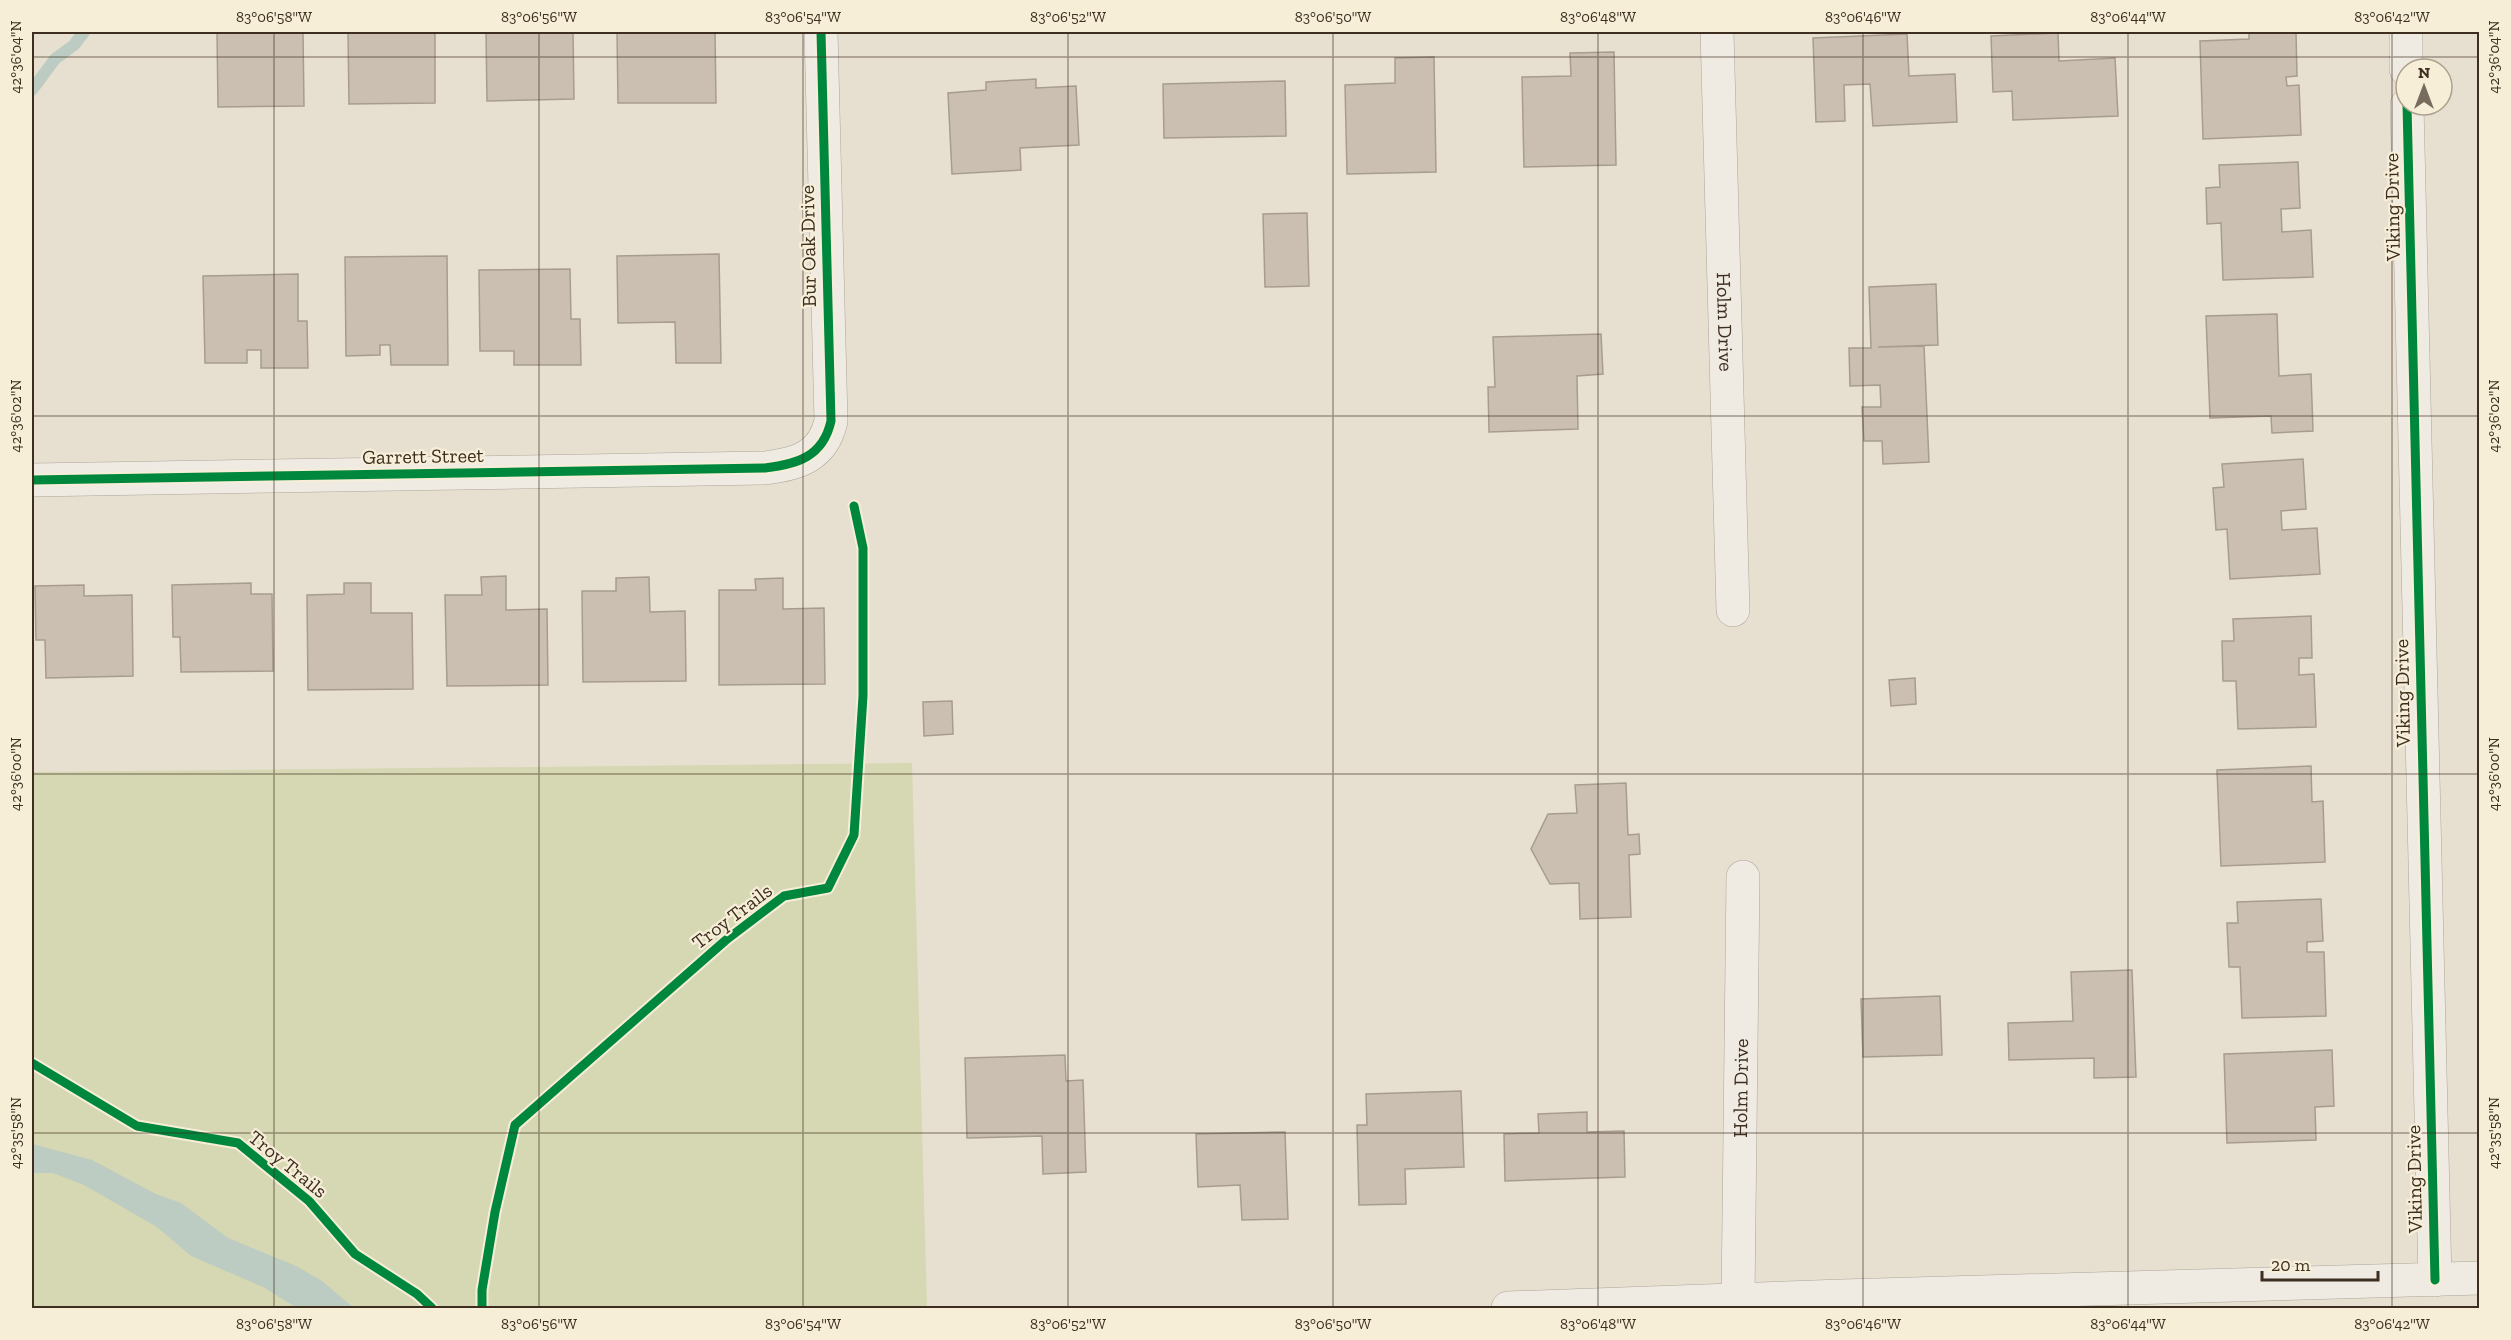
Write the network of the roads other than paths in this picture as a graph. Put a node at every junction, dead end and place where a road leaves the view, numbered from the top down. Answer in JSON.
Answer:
{"nodes":[{"id":1,"x":821,"y":32,"type":"edge"},
{"id":2,"x":1717,"y":32,"type":"edge"},
{"id":3,"x":2406,"y":32,"type":"edge"},
{"id":4,"x":2406,"y":57,"type":"edge"},
{"id":5,"x":2407,"y":117,"type":"edge"},
{"id":6,"x":813,"y":454,"type":"joint"},
{"id":7,"x":32,"y":480,"type":"edge"},
{"id":8,"x":1733,"y":610,"type":"dead end"},
{"id":9,"x":1743,"y":877,"type":"dead end"},
{"id":10,"x":2480,"y":1278,"type":"edge"},
{"id":11,"x":2435,"y":1280,"type":"junction"},
{"id":12,"x":2017,"y":1299,"type":"edge"},
{"id":13,"x":1738,"y":1300,"type":"junction"},
{"id":14,"x":1508,"y":1308,"type":"edge"}],
"edges":[{"from":1,"to":6,"type":"street","name":"Bur Oak Drive"},
{"from":2,"to":8,"type":"street","name":"Holm Drive"},
{"from":3,"to":4,"type":"street"},
{"from":5,"to":11,"type":"street","name":"Viking Drive"},
{"from":6,"to":7,"type":"street","name":"Garrett Street"},
{"from":9,"to":13,"type":"street","name":"Holm Drive"},
{"from":10,"to":11,"type":"street"},
{"from":11,"to":12,"type":"street"},
{"from":12,"to":13,"type":"street"},
{"from":13,"to":14,"type":"street"}]}
